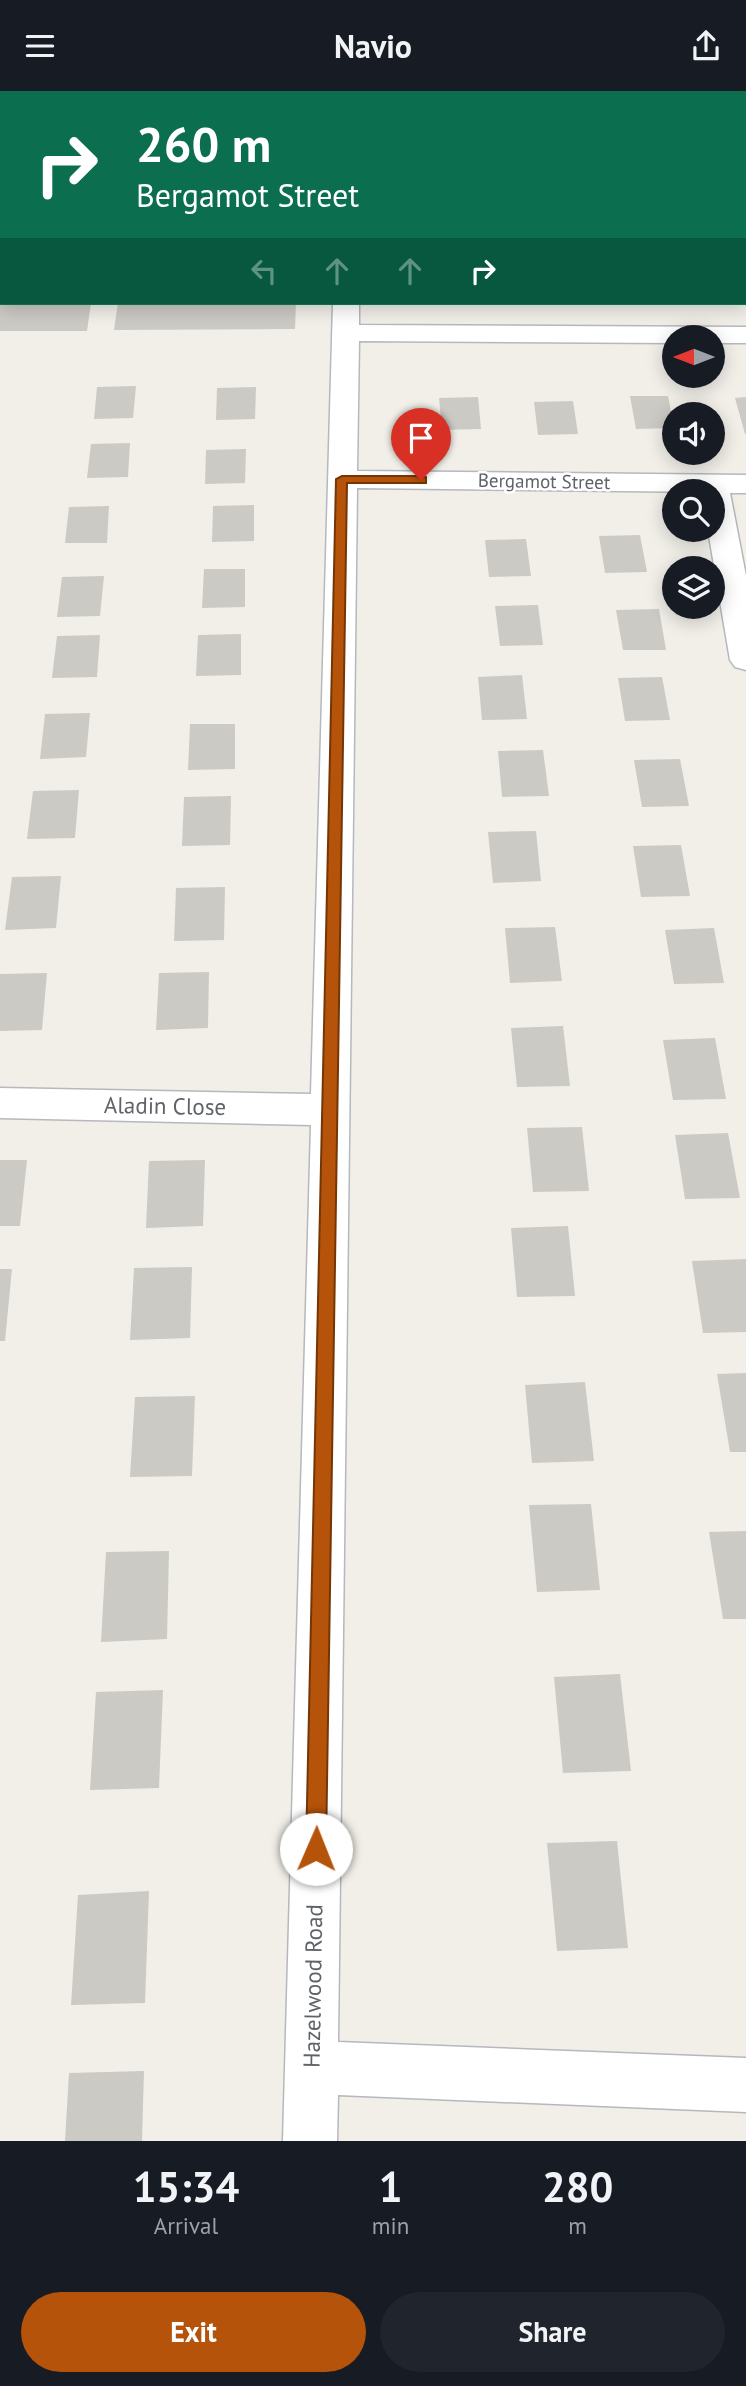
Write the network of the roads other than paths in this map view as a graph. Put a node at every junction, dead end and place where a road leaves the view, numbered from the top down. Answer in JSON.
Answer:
{"nodes":[{"id":1,"x":346,"y":305,"type":"edge"},
{"id":2,"x":746,"y":335,"type":"edge"},
{"id":3,"x":345,"y":347,"type":"junction"},
{"id":4,"x":342,"y":479,"type":"junction"},
{"id":5,"x":662,"y":482,"type":"edge"},
{"id":6,"x":725,"y":483,"type":"edge"},
{"id":7,"x":746,"y":484,"type":"edge"},
{"id":8,"x":725,"y":542,"type":"edge"},
{"id":9,"x":746,"y":660,"type":"edge"},
{"id":10,"x":0,"y":1103,"type":"edge"},
{"id":11,"x":330,"y":1110,"type":"junction"},
{"id":12,"x":312,"y":2067,"type":"junction"},
{"id":13,"x":746,"y":2085,"type":"edge"},
{"id":14,"x":310,"y":2141,"type":"edge"}],
"edges":[{"from":1,"to":3,"type":"street","name":"Hazelwood Road"},
{"from":2,"to":3,"type":"street"},
{"from":3,"to":4,"type":"street","name":"Hazelwood Road"},
{"from":4,"to":5,"type":"street","name":"Bergamot Street"},
{"from":4,"to":11,"type":"street","name":"Hazelwood Road"},
{"from":6,"to":7,"type":"street","name":"Bergamot Street"},
{"from":8,"to":9,"type":"street"},
{"from":10,"to":11,"type":"street","name":"Aladin Close"},
{"from":11,"to":12,"type":"street","name":"Hazelwood Road"},
{"from":12,"to":13,"type":"street"},
{"from":12,"to":14,"type":"street","name":"Hazelwood Road"}]}
